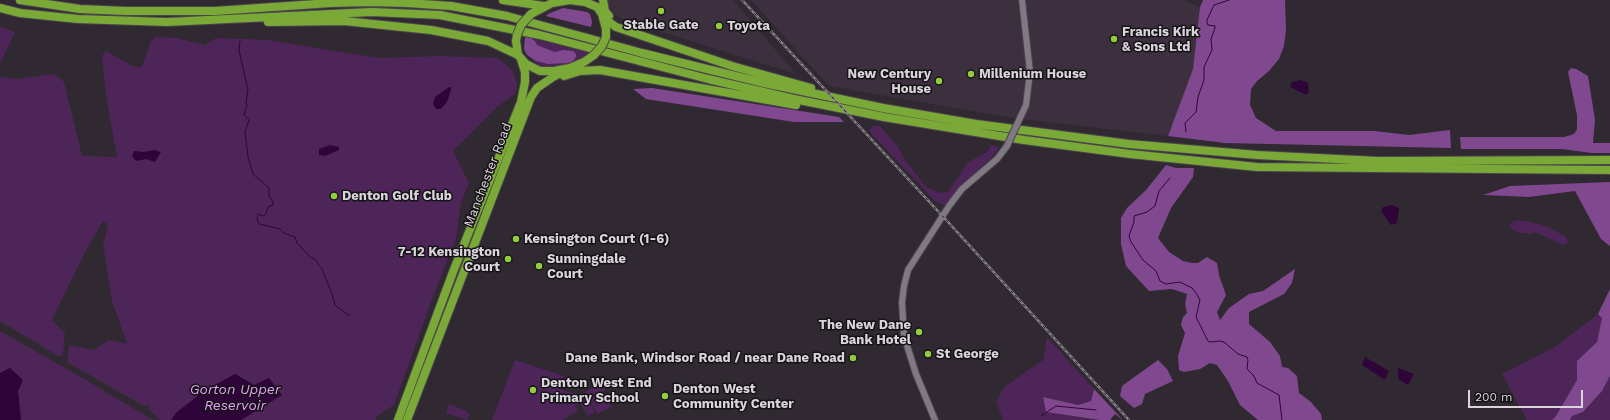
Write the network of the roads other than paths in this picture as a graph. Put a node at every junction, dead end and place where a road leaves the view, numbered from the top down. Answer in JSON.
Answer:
{"nodes":[{"id":1,"x":20,"y":0,"type":"edge"},
{"id":2,"x":299,"y":0,"type":"edge"},
{"id":3,"x":504,"y":0,"type":"edge"},
{"id":4,"x":603,"y":0,"type":"edge"},
{"id":5,"x":1022,"y":0,"type":"edge"},
{"id":6,"x":554,"y":1,"type":"edge"},
{"id":7,"x":544,"y":6,"type":"junction"},
{"id":8,"x":598,"y":7,"type":"edge"},
{"id":9,"x":0,"y":8,"type":"edge"},
{"id":10,"x":237,"y":9,"type":"junction"},
{"id":11,"x":167,"y":22,"type":"junction"},
{"id":12,"x":617,"y":25,"type":"junction"},
{"id":13,"x":520,"y":57,"type":"junction"},
{"id":14,"x":584,"y":62,"type":"junction"},
{"id":15,"x":595,"y":67,"type":"junction"},
{"id":16,"x":570,"y":68,"type":"junction"},
{"id":17,"x":837,"y":108,"type":"junction"},
{"id":18,"x":883,"y":108,"type":"junction"},
{"id":19,"x":520,"y":123,"type":"junction"},
{"id":20,"x":1610,"y":160,"type":"edge"},
{"id":21,"x":1610,"y":170,"type":"edge"},
{"id":22,"x":461,"y":276,"type":"junction"},
{"id":23,"x":432,"y":328,"type":"junction"},
{"id":24,"x":398,"y":420,"type":"edge"},
{"id":25,"x":407,"y":420,"type":"edge"},
{"id":26,"x":935,"y":420,"type":"edge"}],
"edges":[{"from":1,"to":10,"type":"highway"},
{"from":2,"to":10,"type":"highway"},
{"from":3,"to":7,"type":"highway"},
{"from":4,"to":12,"type":"highway"},
{"from":5,"to":26,"type":"street","bridge":true},
{"from":6,"to":7,"type":"highway"},
{"from":6,"to":8,"type":"highway"},
{"from":7,"to":13,"type":"highway","bridge":true},
{"from":8,"to":12,"type":"highway"},
{"from":8,"to":14,"type":"highway","bridge":true},
{"from":9,"to":11,"type":"highway"},
{"from":10,"to":18,"type":"highway"},
{"from":11,"to":13,"type":"highway"},
{"from":11,"to":17,"type":"highway"},
{"from":12,"to":18,"type":"highway"},
{"from":13,"to":16,"type":"highway"},
{"from":13,"to":23,"type":"highway","name":"Manchester Road"},
{"from":14,"to":15,"type":"highway"},
{"from":14,"to":16,"type":"highway"},
{"from":15,"to":17,"type":"highway"},
{"from":15,"to":19,"type":"highway"},
{"from":16,"to":19,"type":"highway","name":"Manchester Road"},
{"from":17,"to":21,"type":"highway"},
{"from":18,"to":20,"type":"highway"},
{"from":19,"to":22,"type":"highway","name":"Manchester Road"},
{"from":22,"to":23,"type":"highway"},
{"from":22,"to":25,"type":"highway","name":"Manchester Road"},
{"from":23,"to":24,"type":"highway","name":"Manchester Road"}]}
